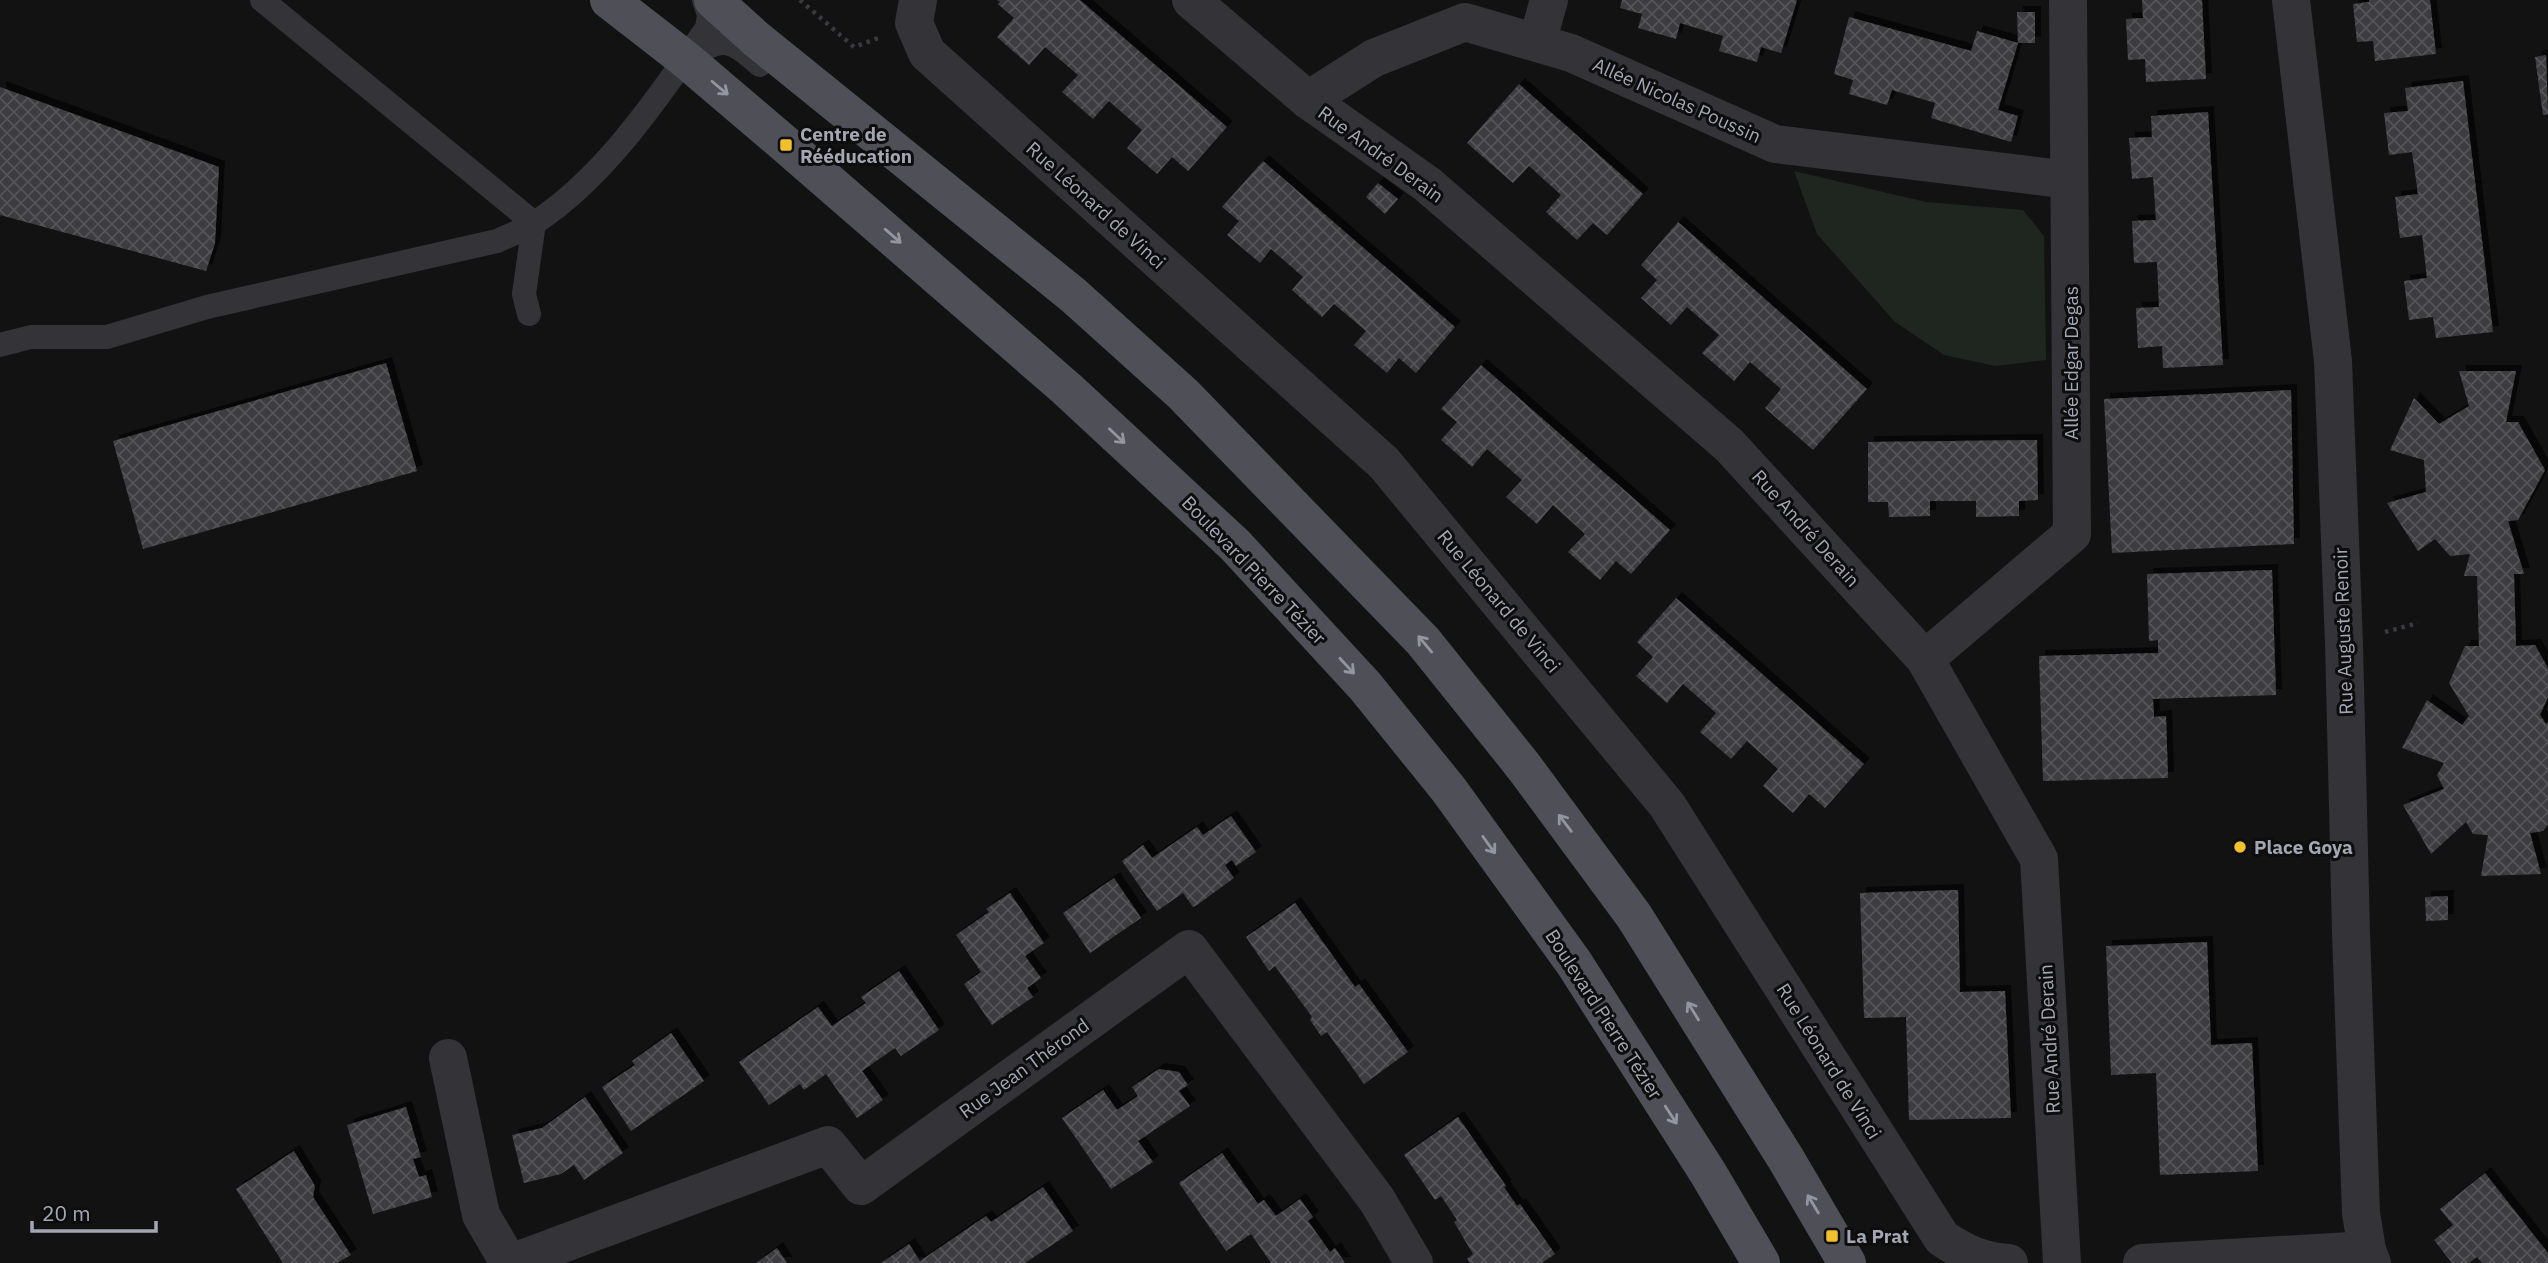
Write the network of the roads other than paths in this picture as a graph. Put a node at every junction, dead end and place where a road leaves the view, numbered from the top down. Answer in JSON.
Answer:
{"nodes":[{"id":1,"x":262,"y":0,"type":"edge"},
{"id":2,"x":609,"y":0,"type":"edge"},
{"id":3,"x":704,"y":0,"type":"edge"},
{"id":4,"x":713,"y":0,"type":"edge"},
{"id":5,"x":1191,"y":0,"type":"edge"},
{"id":6,"x":1549,"y":0,"type":"edge"},
{"id":7,"x":2068,"y":0,"type":"edge"},
{"id":8,"x":2291,"y":0,"type":"edge"},
{"id":9,"x":916,"y":11,"type":"edge"},
{"id":10,"x":1536,"y":43,"type":"junction"},
{"id":11,"x":685,"y":59,"type":"junction"},
{"id":12,"x":1308,"y":100,"type":"junction"},
{"id":13,"x":2069,"y":180,"type":"junction"},
{"id":14,"x":534,"y":223,"type":"junction"},
{"id":15,"x":1073,"y":295,"type":"junction"},
{"id":16,"x":529,"y":314,"type":"dead end"},
{"id":17,"x":0,"y":345,"type":"edge"},
{"id":18,"x":1925,"y":659,"type":"junction"},
{"id":19,"x":448,"y":1058,"type":"dead end"},
{"id":20,"x":2369,"y":1257,"type":"edge"},
{"id":21,"x":510,"y":1263,"type":"edge"},
{"id":22,"x":1414,"y":1263,"type":"edge"},
{"id":23,"x":1761,"y":1263,"type":"edge"},
{"id":24,"x":1847,"y":1263,"type":"edge"},
{"id":25,"x":2009,"y":1263,"type":"edge"},
{"id":26,"x":2062,"y":1263,"type":"edge"},
{"id":27,"x":2142,"y":1263,"type":"edge"}],
"edges":[{"from":1,"to":14,"type":"lane"},
{"from":2,"to":11,"type":"main road","name":"Boulevard Pierre Tézier"},
{"from":3,"to":11,"type":"lane"},
{"from":4,"to":15,"type":"main road"},
{"from":5,"to":12,"type":"street","name":"Rue André Derain"},
{"from":6,"to":10,"type":"street"},
{"from":7,"to":13,"type":"street","name":"Allée Edgar Degas"},
{"from":8,"to":20,"type":"street","name":"Rue Auguste Renoir"},
{"from":9,"to":25,"type":"street","name":"Rue Léonard de Vinci"},
{"from":10,"to":12,"type":"street","name":"Allée Nicolas Poussin"},
{"from":10,"to":13,"type":"street","name":"Allée Nicolas Poussin"},
{"from":11,"to":14,"type":"lane"},
{"from":11,"to":15,"type":"lane"},
{"from":11,"to":23,"type":"main road","name":"Boulevard Pierre Tézier","one_way":true},
{"from":12,"to":18,"type":"street","name":"Rue André Derain"},
{"from":13,"to":18,"type":"street","name":"Allée Edgar Degas"},
{"from":14,"to":16,"type":"lane"},
{"from":14,"to":17,"type":"lane"},
{"from":24,"to":15,"type":"main road","one_way":true},
{"from":18,"to":26,"type":"street","name":"Rue André Derain"},
{"from":19,"to":21,"type":"street","name":"Rue Jean Thérond"},
{"from":20,"to":27,"type":"street"},
{"from":21,"to":22,"type":"street","name":"Rue Jean Thérond"}]}
